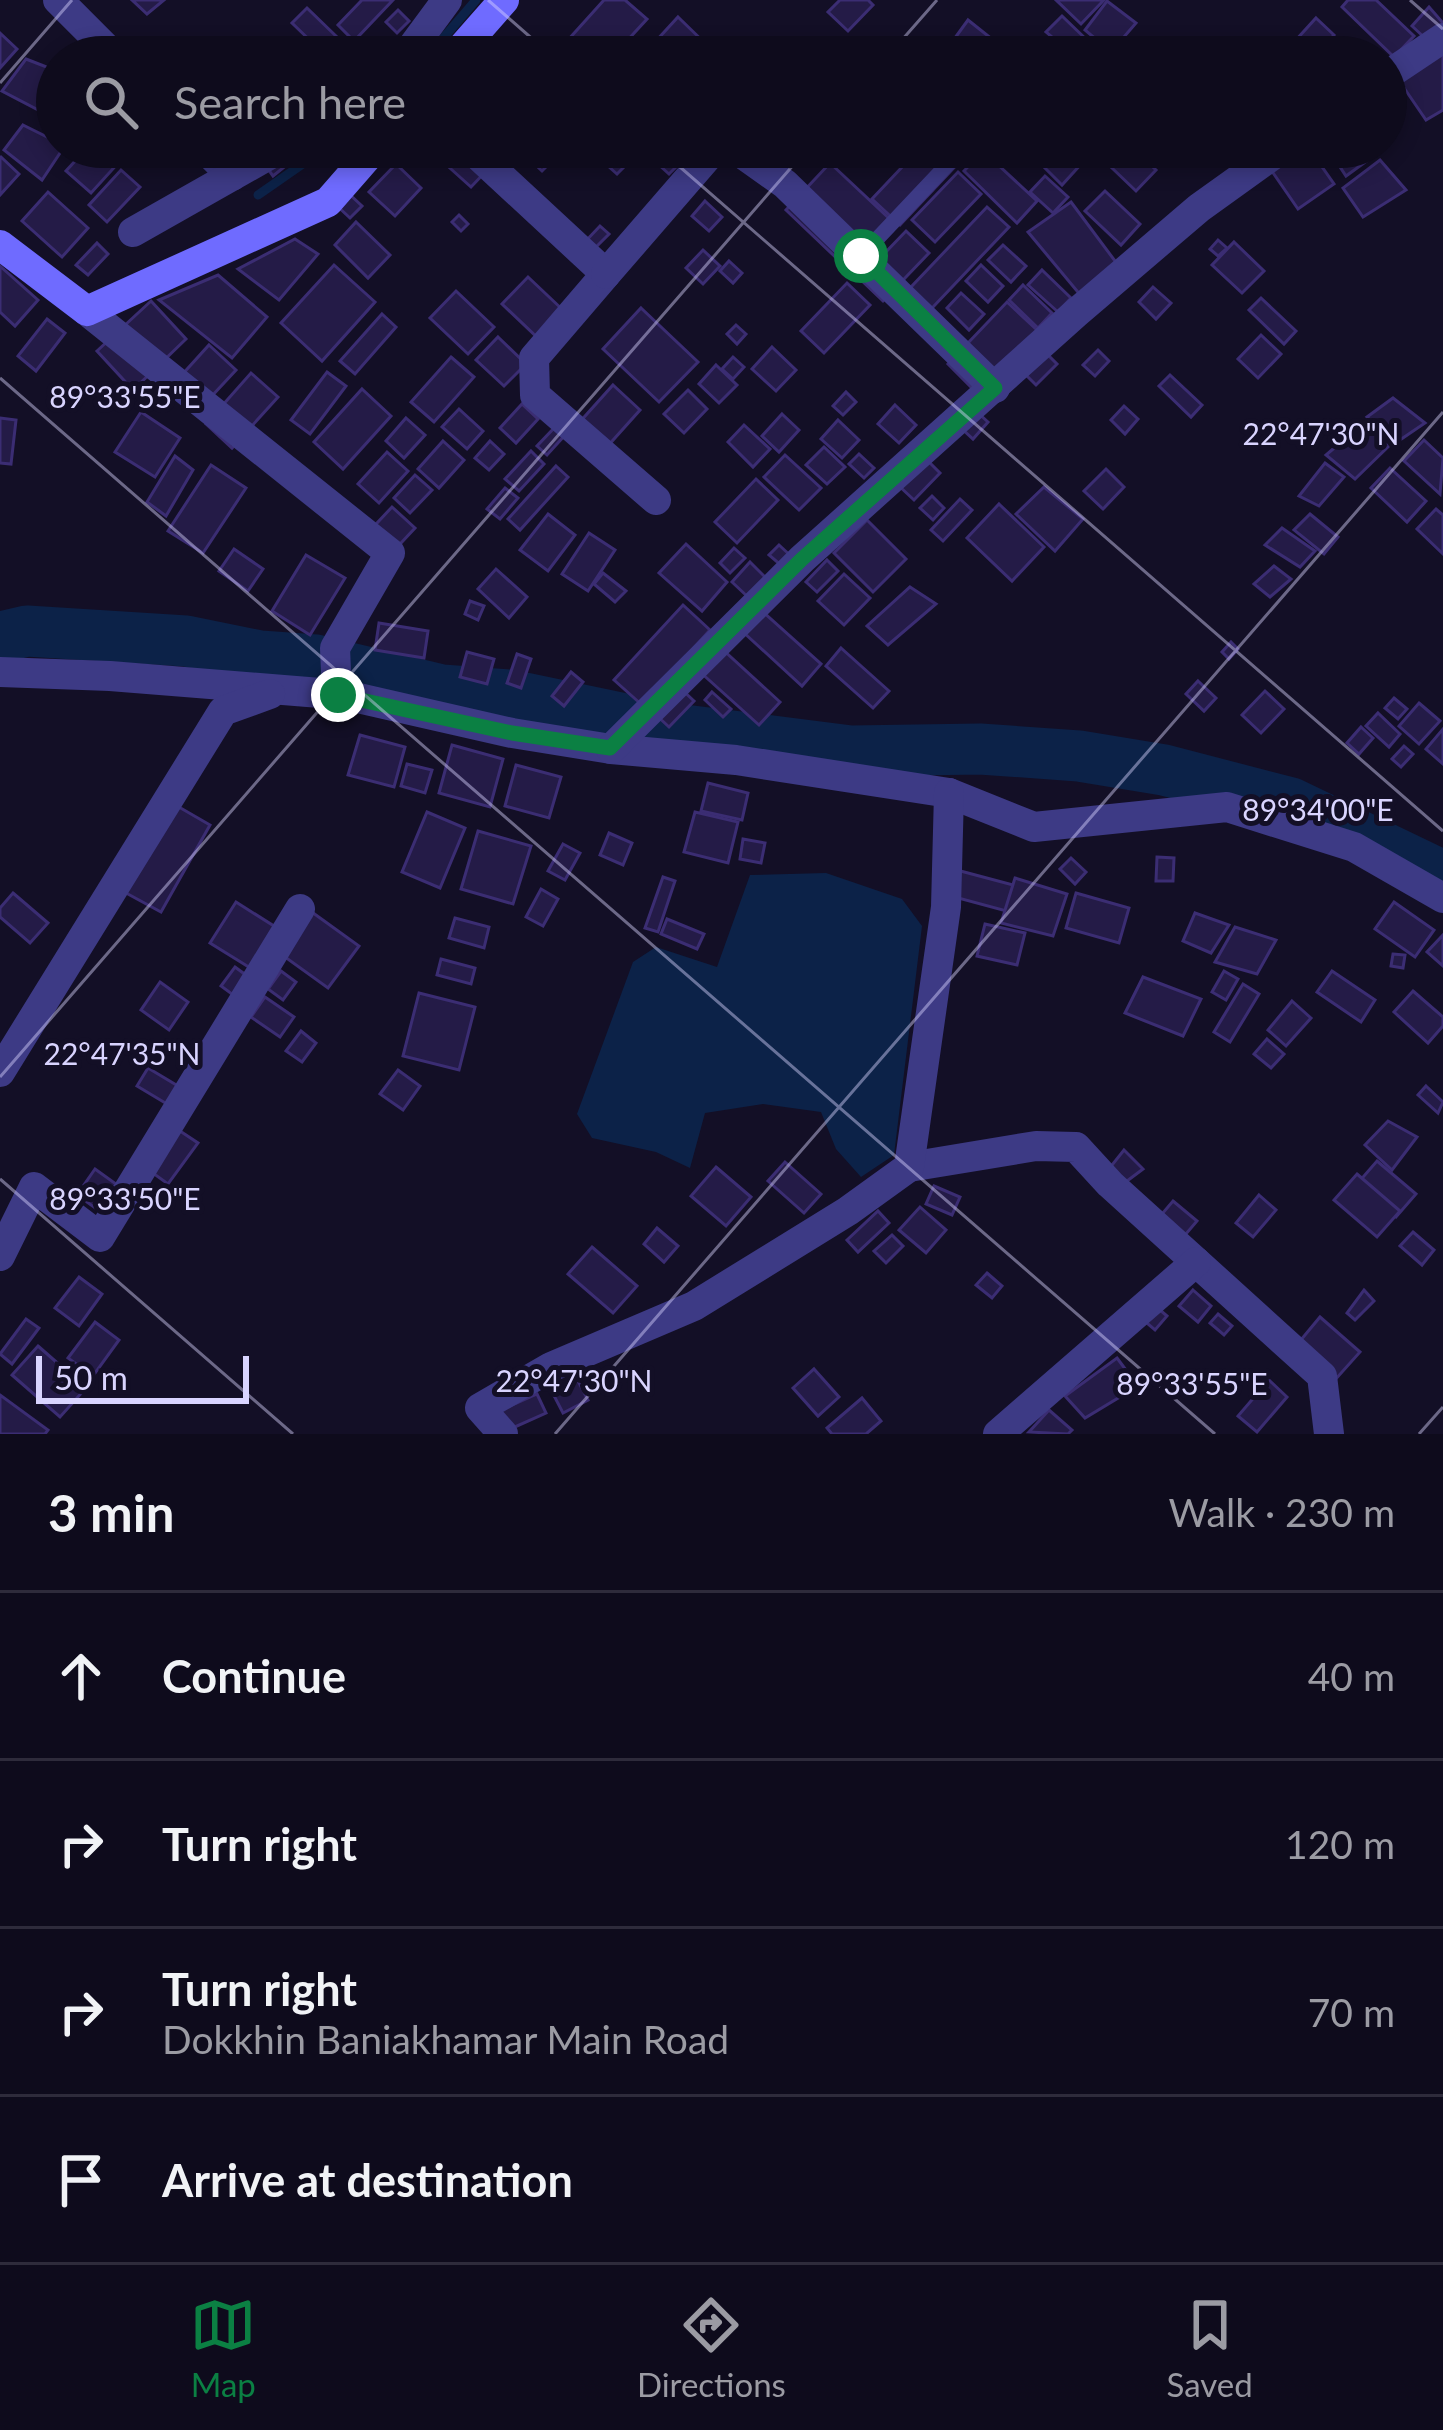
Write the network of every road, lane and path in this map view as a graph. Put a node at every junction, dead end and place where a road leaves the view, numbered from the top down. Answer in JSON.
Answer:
{"nodes":[{"id":1,"x":58,"y":0,"type":"edge"},
{"id":2,"x":447,"y":0,"type":"edge"},
{"id":3,"x":504,"y":0,"type":"edge"},
{"id":4,"x":94,"y":36,"type":"edge"},
{"id":5,"x":420,"y":36,"type":"edge"},
{"id":6,"x":472,"y":36,"type":"edge"},
{"id":7,"x":1443,"y":38,"type":"edge"},
{"id":8,"x":1407,"y":62,"type":"edge"},
{"id":9,"x":224,"y":168,"type":"edge"},
{"id":10,"x":246,"y":168,"type":"edge"},
{"id":11,"x":358,"y":168,"type":"edge"},
{"id":12,"x":492,"y":168,"type":"edge"},
{"id":13,"x":698,"y":168,"type":"edge"},
{"id":14,"x":763,"y":168,"type":"edge"},
{"id":15,"x":944,"y":168,"type":"edge"},
{"id":16,"x":1255,"y":168,"type":"edge"},
{"id":17,"x":232,"y":176,"type":"junction"},
{"id":18,"x":133,"y":232,"type":"dead end"},
{"id":19,"x":0,"y":245,"type":"edge"},
{"id":20,"x":861,"y":256,"type":"junction"},
{"id":21,"x":606,"y":274,"type":"junction"},
{"id":22,"x":88,"y":310,"type":"junction"},
{"id":23,"x":995,"y":388,"type":"junction"},
{"id":24,"x":656,"y":500,"type":"dead end"},
{"id":25,"x":0,"y":673,"type":"edge"},
{"id":26,"x":284,"y":689,"type":"junction"},
{"id":27,"x":337,"y":694,"type":"junction"},
{"id":28,"x":610,"y":748,"type":"junction"},
{"id":29,"x":949,"y":793,"type":"junction"},
{"id":30,"x":1443,"y":898,"type":"edge"},
{"id":31,"x":299,"y":909,"type":"dead end"},
{"id":32,"x":0,"y":1072,"type":"edge"},
{"id":33,"x":909,"y":1167,"type":"junction"},
{"id":34,"x":0,"y":1256,"type":"edge"},
{"id":35,"x":1196,"y":1262,"type":"junction"},
{"id":36,"x":503,"y":1434,"type":"edge"},
{"id":37,"x":998,"y":1434,"type":"edge"},
{"id":38,"x":1329,"y":1434,"type":"edge"}],
"edges":[{"from":1,"to":4,"type":"street"},
{"from":2,"to":5,"type":"street"},
{"from":3,"to":6,"type":"street"},
{"from":7,"to":8,"type":"street"},
{"from":9,"to":17,"type":"street"},
{"from":10,"to":17,"type":"street"},
{"from":11,"to":22,"type":"street"},
{"from":12,"to":21,"type":"street"},
{"from":13,"to":21,"type":"street"},
{"from":14,"to":20,"type":"street"},
{"from":15,"to":20,"type":"lane"},
{"from":16,"to":23,"type":"street"},
{"from":17,"to":18,"type":"street"},
{"from":19,"to":22,"type":"street"},
{"from":20,"to":23,"type":"street"},
{"from":21,"to":24,"type":"street"},
{"from":22,"to":27,"type":"street"},
{"from":23,"to":28,"type":"street"},
{"from":25,"to":26,"type":"street"},
{"from":26,"to":27,"type":"street"},
{"from":26,"to":32,"type":"street"},
{"from":27,"to":28,"type":"street"},
{"from":28,"to":29,"type":"street"},
{"from":29,"to":30,"type":"street"},
{"from":29,"to":33,"type":"street"},
{"from":31,"to":34,"type":"street"},
{"from":33,"to":35,"type":"street"},
{"from":33,"to":36,"type":"street"},
{"from":35,"to":37,"type":"street"},
{"from":35,"to":38,"type":"street"}]}
